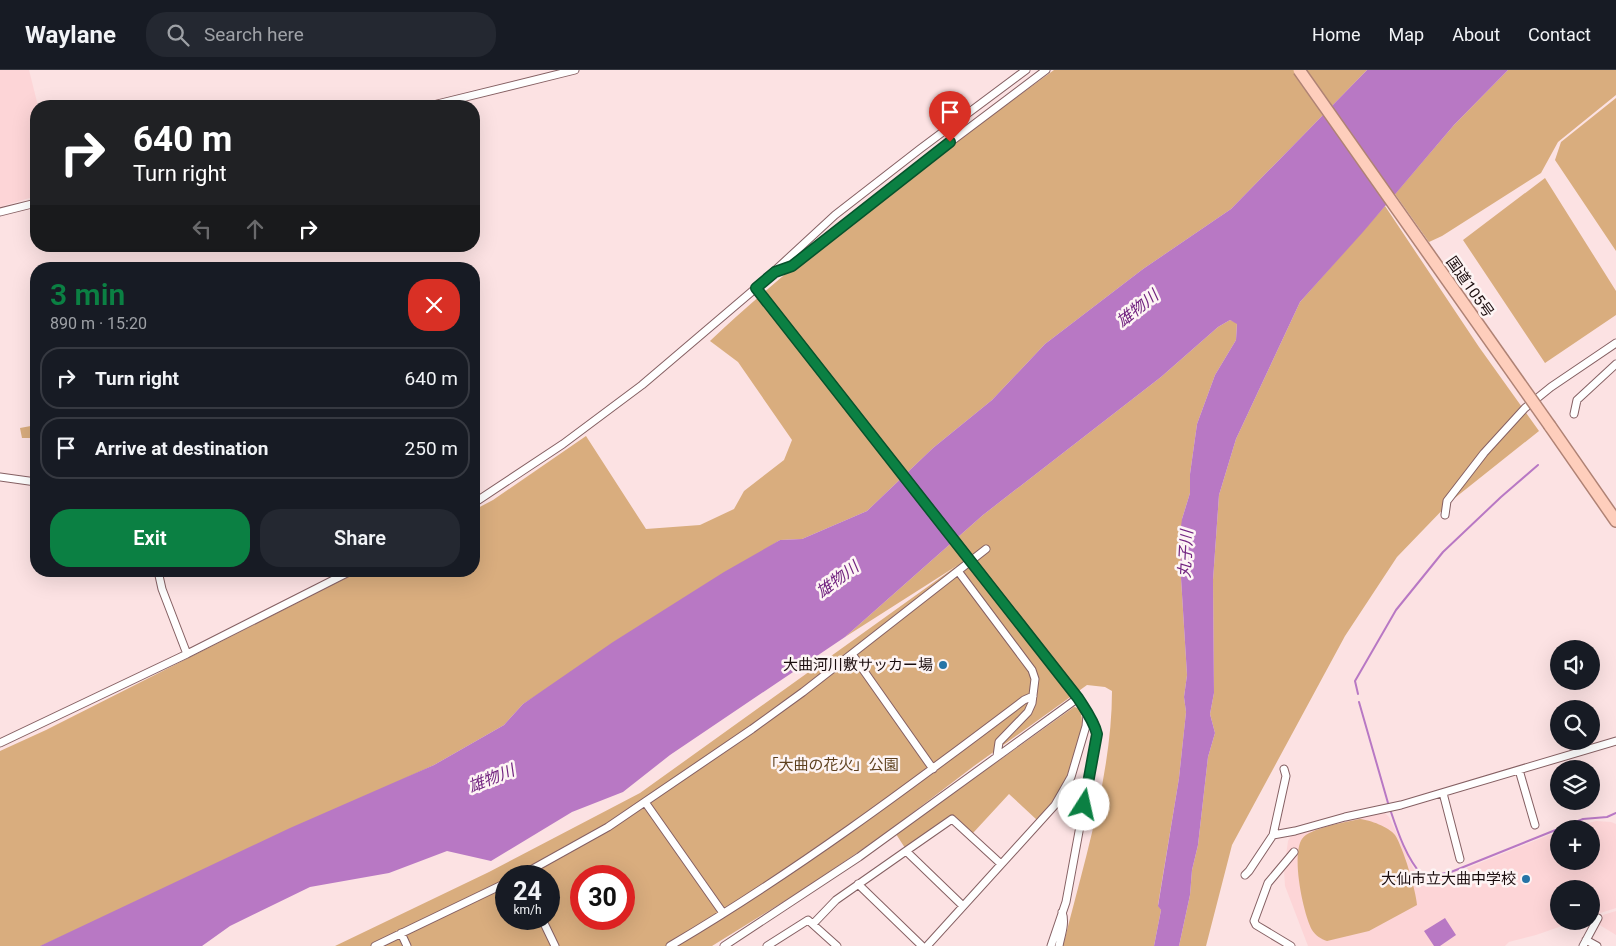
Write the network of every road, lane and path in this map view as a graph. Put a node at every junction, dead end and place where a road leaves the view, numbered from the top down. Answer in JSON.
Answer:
{"nodes":[{"id":1,"x":575,"y":70,"type":"edge"},
{"id":2,"x":1026,"y":70,"type":"edge"},
{"id":3,"x":1046,"y":70,"type":"edge"},
{"id":4,"x":1299,"y":70,"type":"edge"},
{"id":5,"x":452,"y":100,"type":"edge"},
{"id":6,"x":30,"y":204,"type":"edge"},
{"id":7,"x":0,"y":212,"type":"edge"},
{"id":8,"x":775,"y":272,"type":"junction"},
{"id":9,"x":759,"y":291,"type":"junction"},
{"id":10,"x":1616,"y":343,"type":"edge"},
{"id":11,"x":1616,"y":364,"type":"edge"},
{"id":12,"x":1574,"y":414,"type":"dead end"},
{"id":13,"x":0,"y":477,"type":"edge"},
{"id":14,"x":30,"y":481,"type":"edge"},
{"id":15,"x":480,"y":499,"type":"edge"},
{"id":16,"x":1445,"y":516,"type":"dead end"},
{"id":17,"x":1616,"y":521,"type":"edge"},
{"id":18,"x":986,"y":548,"type":"dead end"},
{"id":19,"x":958,"y":571,"type":"junction"},
{"id":20,"x":159,"y":577,"type":"edge"},
{"id":21,"x":339,"y":577,"type":"edge"},
{"id":22,"x":187,"y":654,"type":"junction"},
{"id":23,"x":852,"y":654,"type":"junction"},
{"id":24,"x":1033,"y":696,"type":"junction"},
{"id":25,"x":1078,"y":698,"type":"junction"},
{"id":26,"x":1087,"y":715,"type":"junction"},
{"id":27,"x":1616,"y":740,"type":"edge"},
{"id":28,"x":0,"y":742,"type":"edge"},
{"id":29,"x":997,"y":756,"type":"junction"},
{"id":30,"x":933,"y":769,"type":"junction"},
{"id":31,"x":1284,"y":769,"type":"dead end"},
{"id":32,"x":1519,"y":770,"type":"junction"},
{"id":33,"x":1443,"y":793,"type":"junction"},
{"id":34,"x":645,"y":802,"type":"junction"},
{"id":35,"x":1535,"y":825,"type":"dead end"},
{"id":36,"x":1273,"y":835,"type":"junction"},
{"id":37,"x":906,"y":851,"type":"junction"},
{"id":38,"x":1294,"y":852,"type":"dead end"},
{"id":39,"x":1460,"y":859,"type":"dead end"},
{"id":40,"x":1001,"y":864,"type":"junction"},
{"id":41,"x":541,"y":865,"type":"edge"},
{"id":42,"x":1245,"y":875,"type":"dead end"},
{"id":43,"x":858,"y":884,"type":"junction"},
{"id":44,"x":495,"y":888,"type":"edge"},
{"id":45,"x":963,"y":906,"type":"junction"},
{"id":46,"x":1062,"y":911,"type":"junction"},
{"id":47,"x":723,"y":913,"type":"junction"},
{"id":48,"x":814,"y":924,"type":"junction"},
{"id":49,"x":547,"y":930,"type":"edge"},
{"id":50,"x":1591,"y":930,"type":"edge"},
{"id":51,"x":401,"y":933,"type":"junction"},
{"id":52,"x":1584,"y":943,"type":"edge"},
{"id":53,"x":375,"y":946,"type":"edge"},
{"id":54,"x":407,"y":946,"type":"edge"},
{"id":55,"x":555,"y":946,"type":"edge"},
{"id":56,"x":670,"y":946,"type":"edge"},
{"id":57,"x":724,"y":946,"type":"edge"},
{"id":58,"x":767,"y":946,"type":"edge"},
{"id":59,"x":838,"y":946,"type":"edge"},
{"id":60,"x":922,"y":946,"type":"edge"},
{"id":61,"x":926,"y":946,"type":"edge"},
{"id":62,"x":1051,"y":946,"type":"edge"},
{"id":63,"x":1059,"y":946,"type":"edge"},
{"id":64,"x":1291,"y":946,"type":"edge"},
{"id":65,"x":1597,"y":946,"type":"edge"}],
"edges":[{"from":1,"to":5,"type":"street"},
{"from":2,"to":8,"type":"street"},
{"from":3,"to":8,"type":"street"},
{"from":4,"to":17,"type":"highway","name":"国道105号","bridge":true},
{"from":6,"to":7,"type":"street"},
{"from":8,"to":9,"type":"street"},
{"from":9,"to":15,"type":"street"},
{"from":9,"to":25,"type":"street","bridge":true},
{"from":10,"to":16,"type":"street"},
{"from":11,"to":12,"type":"street"},
{"from":13,"to":14,"type":"street"},
{"from":18,"to":19,"type":"street"},
{"from":19,"to":23,"type":"street"},
{"from":19,"to":24,"type":"street"},
{"from":20,"to":22,"type":"street"},
{"from":21,"to":22,"type":"street"},
{"from":22,"to":28,"type":"street"},
{"from":23,"to":30,"type":"street"},
{"from":23,"to":34,"type":"street"},
{"from":24,"to":29,"type":"street"},
{"from":24,"to":30,"type":"street"},
{"from":25,"to":26,"type":"street"},
{"from":25,"to":29,"type":"street"},
{"from":26,"to":40,"type":"street"},
{"from":26,"to":46,"type":"street"},
{"from":27,"to":32,"type":"street"},
{"from":29,"to":57,"type":"street"},
{"from":30,"to":47,"type":"street"},
{"from":31,"to":36,"type":"street"},
{"from":32,"to":33,"type":"street"},
{"from":32,"to":35,"type":"street"},
{"from":33,"to":36,"type":"street"},
{"from":33,"to":39,"type":"street"},
{"from":34,"to":41,"type":"street"},
{"from":34,"to":47,"type":"street"},
{"from":36,"to":42,"type":"street"},
{"from":37,"to":40,"type":"street"},
{"from":37,"to":43,"type":"street"},
{"from":37,"to":45,"type":"street"},
{"from":38,"to":64,"type":"street"},
{"from":40,"to":45,"type":"street"},
{"from":43,"to":48,"type":"street"},
{"from":43,"to":60,"type":"street"},
{"from":44,"to":51,"type":"street"},
{"from":45,"to":61,"type":"street"},
{"from":46,"to":62,"type":"street"},
{"from":46,"to":63,"type":"street"},
{"from":47,"to":56,"type":"street"},
{"from":48,"to":58,"type":"street"},
{"from":48,"to":59,"type":"street"},
{"from":49,"to":55,"type":"street"},
{"from":50,"to":52,"type":"street"},
{"from":51,"to":53,"type":"street"},
{"from":51,"to":54,"type":"street"},
{"from":52,"to":65,"type":"street"}]}
